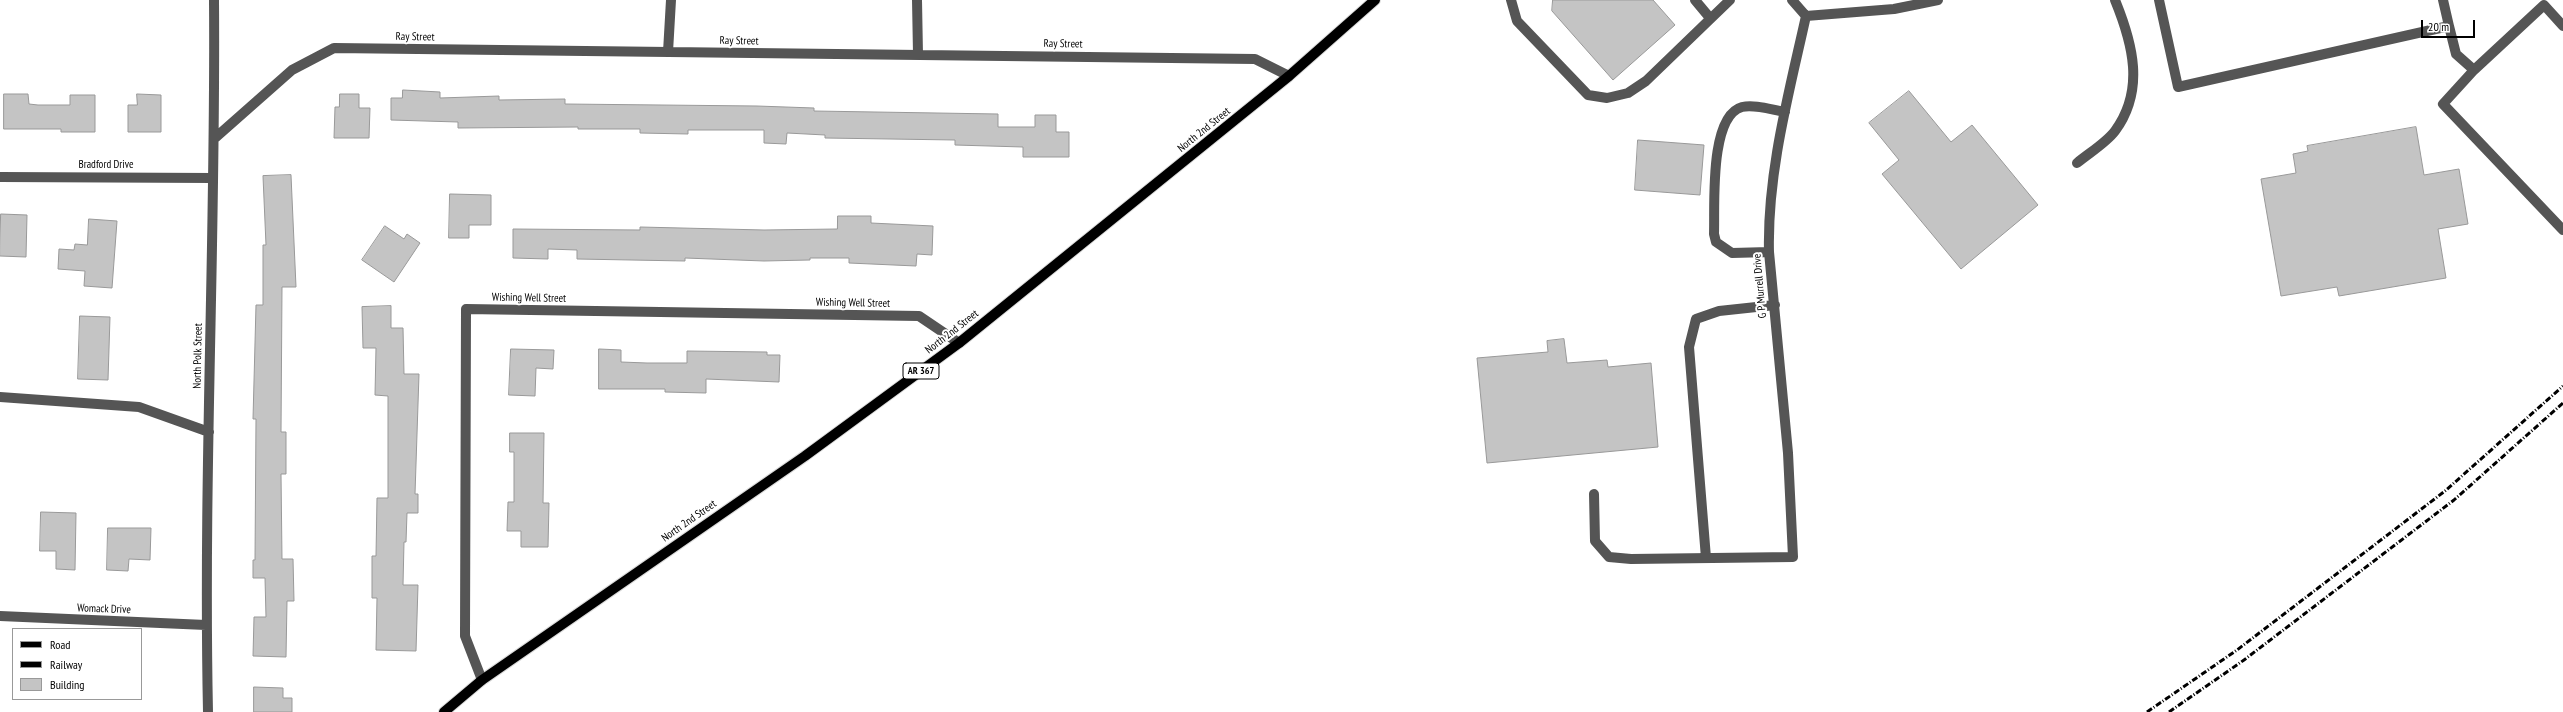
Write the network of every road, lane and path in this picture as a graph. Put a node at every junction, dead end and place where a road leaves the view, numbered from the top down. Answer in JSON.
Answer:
{"nodes":[{"id":1,"x":214,"y":0,"type":"edge"},
{"id":2,"x":671,"y":0,"type":"edge"},
{"id":3,"x":917,"y":0,"type":"edge"},
{"id":4,"x":1375,"y":0,"type":"edge"},
{"id":5,"x":1511,"y":0,"type":"edge"},
{"id":6,"x":1695,"y":0,"type":"edge"},
{"id":7,"x":1730,"y":0,"type":"edge"},
{"id":8,"x":1792,"y":0,"type":"edge"},
{"id":9,"x":1938,"y":0,"type":"edge"},
{"id":10,"x":2116,"y":0,"type":"edge"},
{"id":11,"x":2159,"y":0,"type":"edge"},
{"id":12,"x":2443,"y":0,"type":"edge"},
{"id":13,"x":1806,"y":16,"type":"junction"},
{"id":14,"x":1710,"y":18,"type":"junction"},
{"id":15,"x":2449,"y":26,"type":"junction"},
{"id":16,"x":2563,"y":26,"type":"edge"},
{"id":17,"x":668,"y":52,"type":"junction"},
{"id":18,"x":918,"y":54,"type":"junction"},
{"id":19,"x":2474,"y":70,"type":"junction"},
{"id":20,"x":1289,"y":76,"type":"junction"},
{"id":21,"x":1785,"y":112,"type":"junction"},
{"id":22,"x":215,"y":138,"type":"junction"},
{"id":23,"x":2077,"y":163,"type":"dead end"},
{"id":24,"x":0,"y":177,"type":"edge"},
{"id":25,"x":213,"y":178,"type":"junction"},
{"id":26,"x":2563,"y":230,"type":"edge"},
{"id":27,"x":1769,"y":252,"type":"junction"},
{"id":28,"x":1774,"y":305,"type":"junction"},
{"id":29,"x":959,"y":343,"type":"junction"},
{"id":30,"x":0,"y":397,"type":"edge"},
{"id":31,"x":209,"y":432,"type":"junction"},
{"id":32,"x":1594,"y":494,"type":"dead end"},
{"id":33,"x":1706,"y":558,"type":"junction"},
{"id":34,"x":0,"y":616,"type":"edge"},
{"id":35,"x":206,"y":625,"type":"junction"},
{"id":36,"x":482,"y":680,"type":"junction"},
{"id":37,"x":208,"y":712,"type":"edge"},
{"id":38,"x":444,"y":712,"type":"edge"}],
"edges":[{"from":1,"to":22,"type":"street","name":"North Polk Street"},
{"from":2,"to":17,"type":"street"},
{"from":3,"to":18,"type":"street"},
{"from":4,"to":20,"type":"main road","name":"North 2nd Street","number":"AR 367"},
{"from":5,"to":14,"type":"street"},
{"from":6,"to":14,"type":"street"},
{"from":7,"to":14,"type":"street"},
{"from":8,"to":13,"type":"street"},
{"from":9,"to":13,"type":"street"},
{"from":10,"to":23,"type":"street"},
{"from":11,"to":15,"type":"street"},
{"from":12,"to":15,"type":"street"},
{"from":13,"to":21,"type":"street","name":"G P Murrell Drive"},
{"from":15,"to":19,"type":"street"},
{"from":16,"to":19,"type":"street"},
{"from":17,"to":18,"type":"street","name":"Ray Street"},
{"from":17,"to":22,"type":"street","name":"Ray Street"},
{"from":18,"to":20,"type":"street","name":"Ray Street"},
{"from":19,"to":26,"type":"street"},
{"from":20,"to":29,"type":"main road","name":"North 2nd Street","number":"AR 367"},
{"from":21,"to":27,"type":"street","name":"G P Murrell Drive"},
{"from":21,"to":27,"type":"street"},
{"from":22,"to":25,"type":"street","name":"North Polk Street"},
{"from":24,"to":25,"type":"street","name":"Bradford Drive"},
{"from":25,"to":31,"type":"street","name":"North Polk Street"},
{"from":27,"to":28,"type":"street","name":"G P Murrell Drive"},
{"from":28,"to":33,"type":"street"},
{"from":28,"to":33,"type":"street","name":"G P Murrell Drive"},
{"from":29,"to":36,"type":"main road","name":"North 2nd Street","number":"AR 367"},
{"from":29,"to":36,"type":"street","name":"Wishing Well Street"},
{"from":30,"to":31,"type":"street"},
{"from":31,"to":35,"type":"street","name":"North Polk Street"},
{"from":32,"to":33,"type":"street"},
{"from":34,"to":35,"type":"street","name":"Womack Drive"},
{"from":35,"to":37,"type":"street","name":"North Polk Street"},
{"from":36,"to":38,"type":"main road","name":"North 2nd Street","number":"AR 367"}]}
